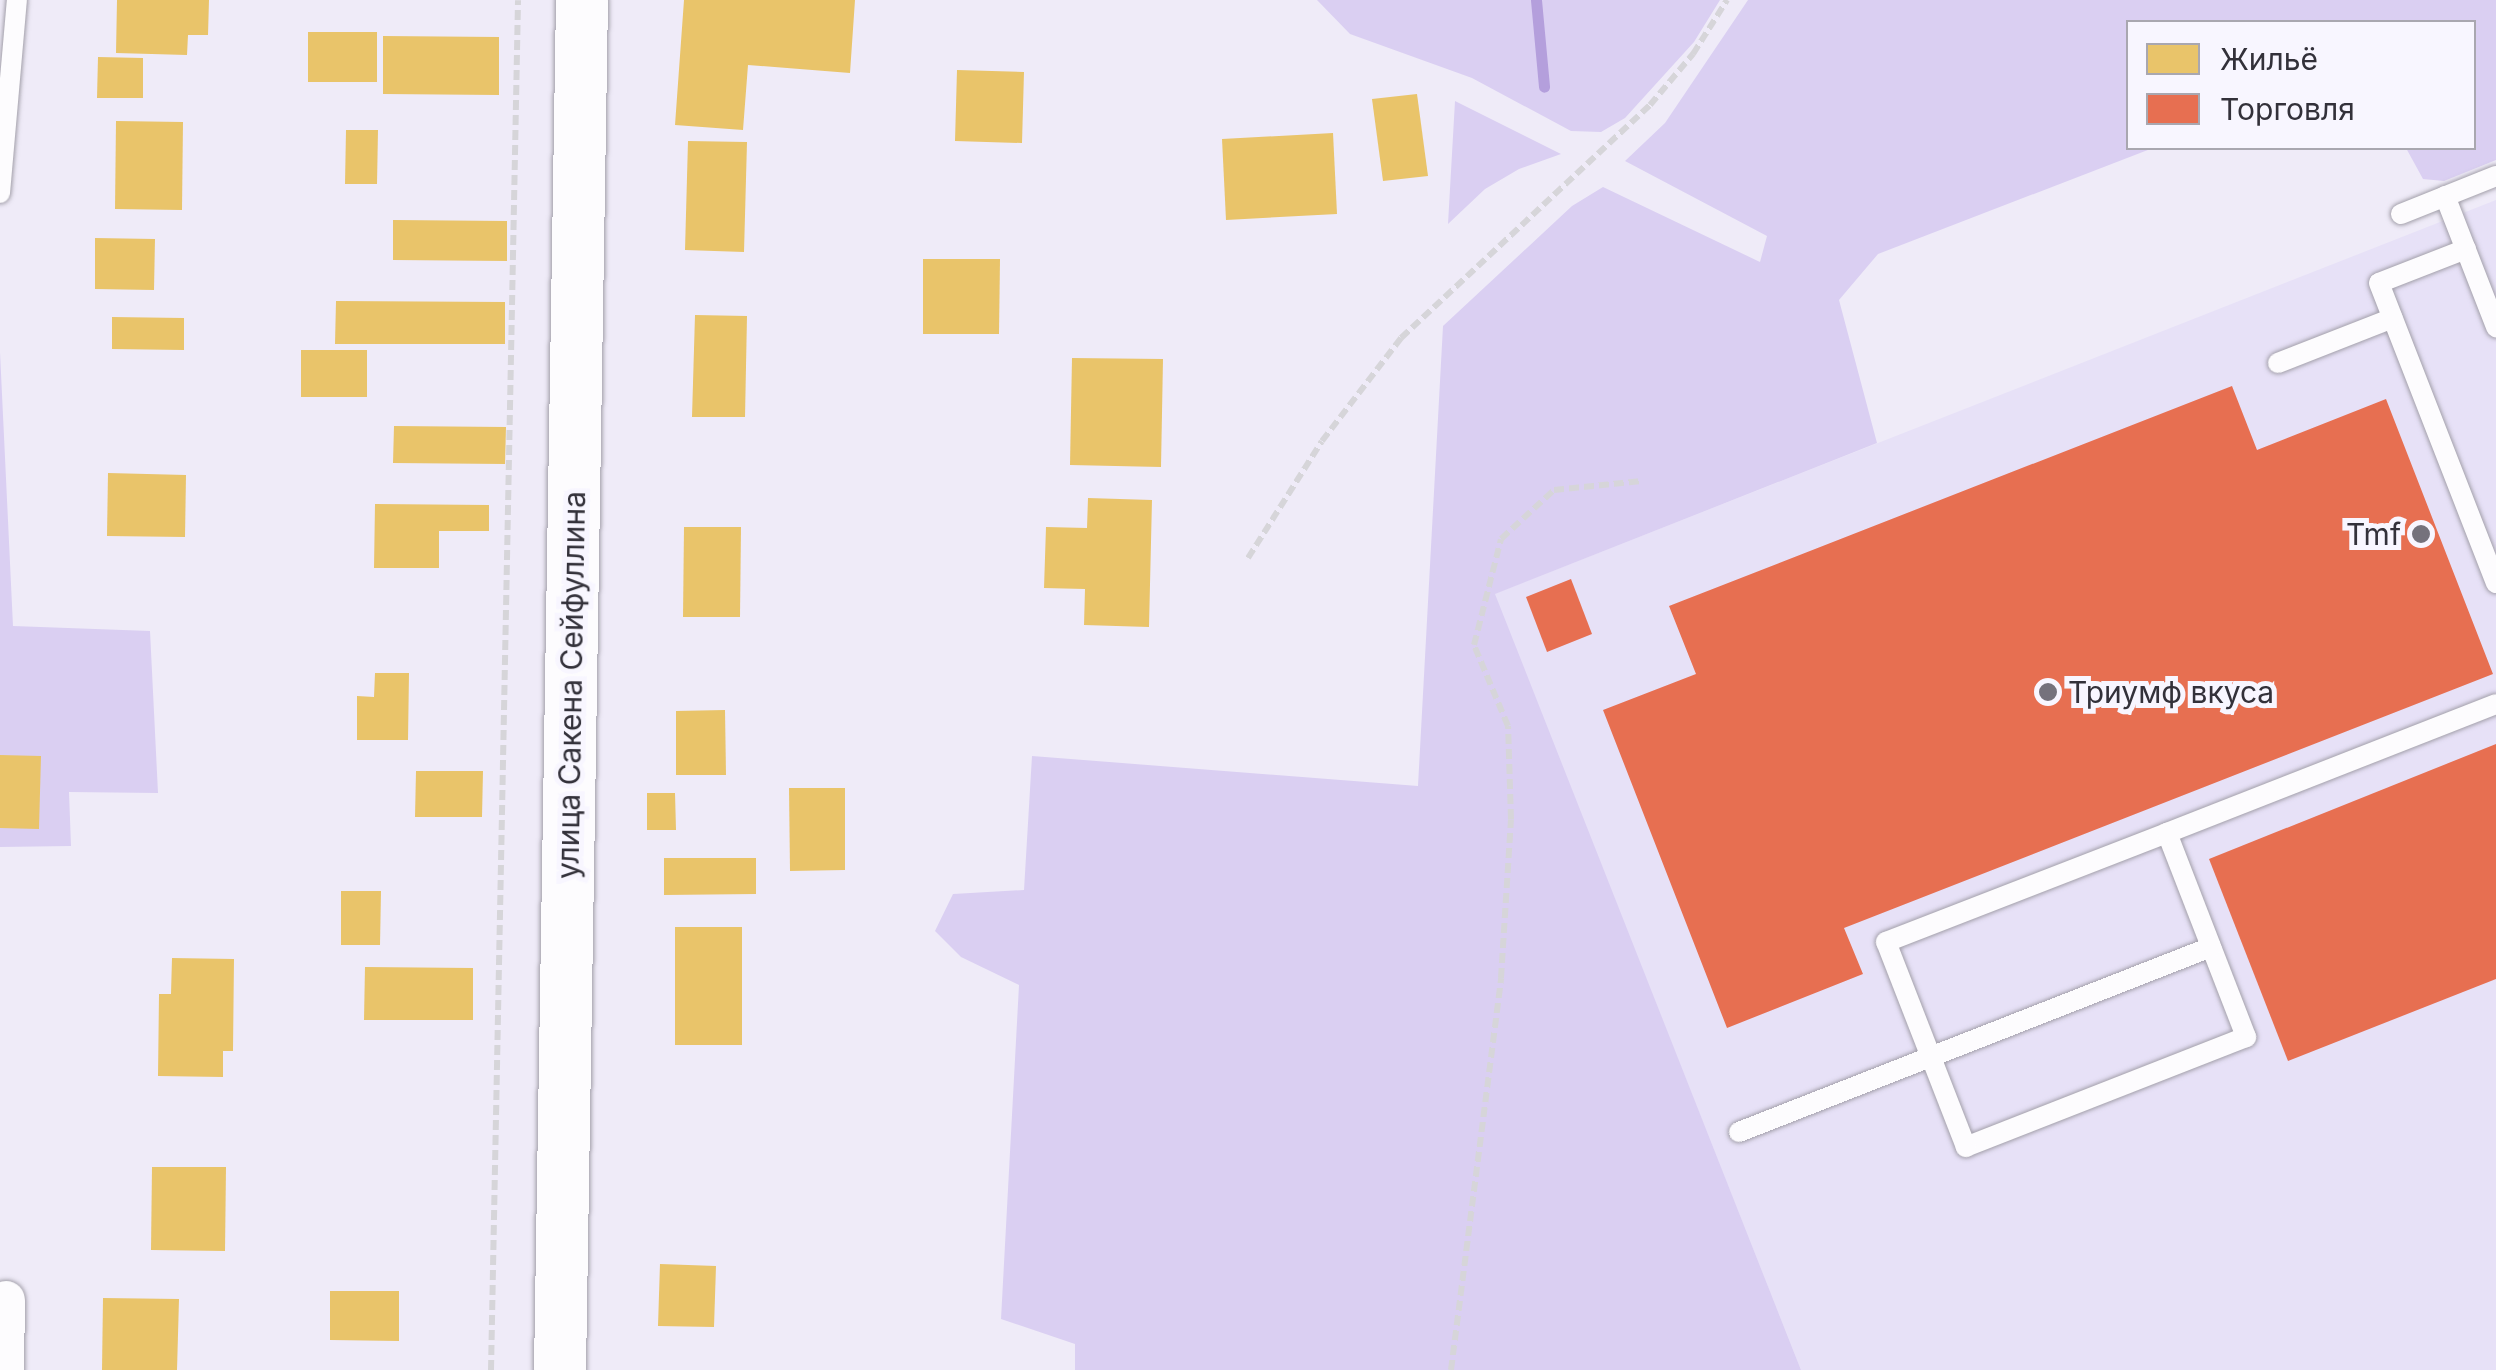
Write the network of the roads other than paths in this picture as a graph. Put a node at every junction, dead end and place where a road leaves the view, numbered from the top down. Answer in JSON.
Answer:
{"nodes":[{"id":1,"x":16,"y":0,"type":"edge"},
{"id":2,"x":582,"y":0,"type":"edge"},
{"id":3,"x":2496,"y":176,"type":"edge"},
{"id":4,"x":0,"y":193,"type":"edge"},
{"id":5,"x":2445,"y":196,"type":"junction"},
{"id":6,"x":2401,"y":214,"type":"dead end"},
{"id":7,"x":2466,"y":250,"type":"junction"},
{"id":8,"x":2393,"y":318,"type":"junction"},
{"id":9,"x":2496,"y":327,"type":"edge"},
{"id":10,"x":2278,"y":364,"type":"dead end"},
{"id":11,"x":2496,"y":583,"type":"edge"},
{"id":12,"x":2496,"y":704,"type":"edge"},
{"id":13,"x":2167,"y":832,"type":"junction"},
{"id":14,"x":2212,"y":947,"type":"junction"},
{"id":15,"x":1931,"y":1056,"type":"junction"},
{"id":16,"x":1739,"y":1132,"type":"dead end"},
{"id":17,"x":6,"y":1300,"type":"dead end"},
{"id":18,"x":5,"y":1370,"type":"edge"},
{"id":19,"x":560,"y":1370,"type":"edge"}],
"edges":[{"from":1,"to":4,"type":"lane"},
{"from":2,"to":19,"type":"main road","name":"улица Сакена Сейфуллина"},
{"from":3,"to":5,"type":"lane"},
{"from":5,"to":6,"type":"lane"},
{"from":5,"to":7,"type":"lane"},
{"from":7,"to":8,"type":"lane"},
{"from":7,"to":9,"type":"lane"},
{"from":8,"to":10,"type":"lane"},
{"from":8,"to":11,"type":"lane"},
{"from":12,"to":13,"type":"lane"},
{"from":13,"to":14,"type":"lane"},
{"from":13,"to":15,"type":"lane"},
{"from":14,"to":15,"type":"lane"},
{"from":14,"to":15,"type":"lane"},
{"from":15,"to":16,"type":"lane"},
{"from":17,"to":18,"type":"street"}]}
